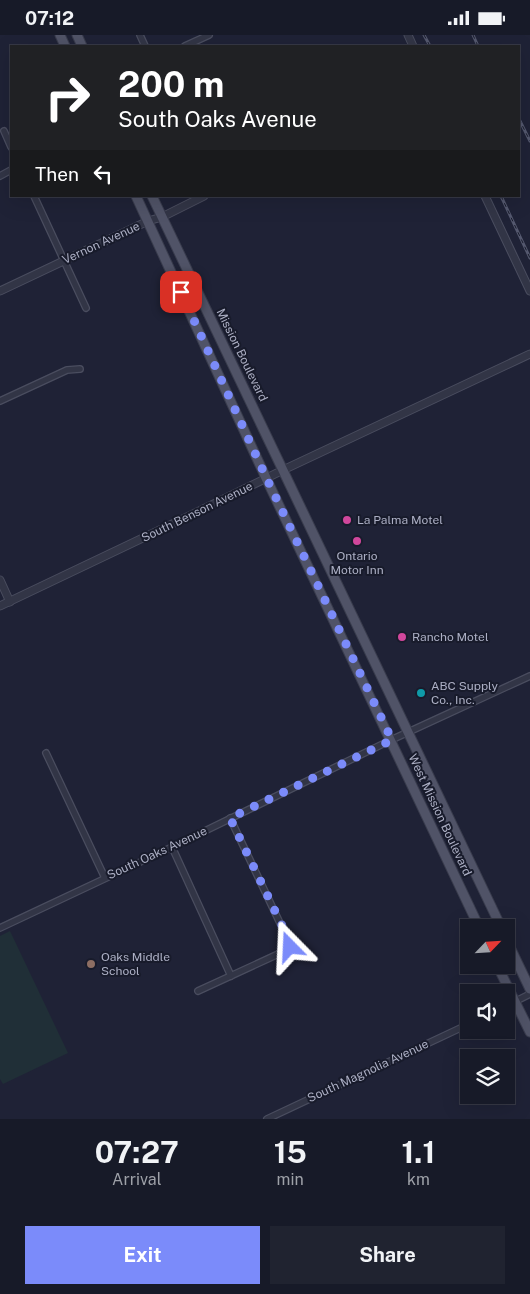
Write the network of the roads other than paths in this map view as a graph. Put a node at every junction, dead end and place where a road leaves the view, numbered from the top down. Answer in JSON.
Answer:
{"nodes":[{"id":1,"x":209,"y":35,"type":"edge"},
{"id":2,"x":187,"y":45,"type":"edge"},
{"id":3,"x":4,"y":131,"type":"dead end"},
{"id":4,"x":10,"y":145,"type":"edge"},
{"id":5,"x":34,"y":197,"type":"edge"},
{"id":6,"x":136,"y":197,"type":"edge"},
{"id":7,"x":152,"y":197,"type":"edge"},
{"id":8,"x":202,"y":197,"type":"edge"},
{"id":9,"x":485,"y":197,"type":"edge"},
{"id":10,"x":162,"y":217,"type":"junction"},
{"id":11,"x":148,"y":221,"type":"junction"},
{"id":12,"x":64,"y":260,"type":"junction"},
{"id":13,"x":0,"y":291,"type":"edge"},
{"id":14,"x":530,"y":291,"type":"edge"},
{"id":15,"x":86,"y":308,"type":"dead end"},
{"id":16,"x":530,"y":354,"type":"edge"},
{"id":17,"x":80,"y":369,"type":"dead end"},
{"id":18,"x":0,"y":401,"type":"edge"},
{"id":19,"x":283,"y":470,"type":"junction"},
{"id":20,"x":266,"y":477,"type":"junction"},
{"id":21,"x":0,"y":580,"type":"edge"},
{"id":22,"x":10,"y":602,"type":"junction"},
{"id":23,"x":0,"y":607,"type":"edge"},
{"id":24,"x":530,"y":676,"type":"edge"},
{"id":25,"x":409,"y":733,"type":"junction"},
{"id":26,"x":392,"y":740,"type":"junction"},
{"id":27,"x":46,"y":753,"type":"dead end"},
{"id":28,"x":230,"y":818,"type":"junction"},
{"id":29,"x":172,"y":847,"type":"junction"},
{"id":30,"x":106,"y":877,"type":"junction"},
{"id":31,"x":475,"y":919,"type":"edge"},
{"id":32,"x":497,"y":919,"type":"edge"},
{"id":33,"x":0,"y":928,"type":"edge"},
{"id":34,"x":515,"y":958,"type":"edge"},
{"id":35,"x":231,"y":976,"type":"junction"},
{"id":36,"x":530,"y":989,"type":"edge"},
{"id":37,"x":198,"y":991,"type":"dead end"},
{"id":38,"x":530,"y":994,"type":"edge"},
{"id":39,"x":515,"y":1002,"type":"edge"},
{"id":40,"x":515,"y":1011,"type":"edge"},
{"id":41,"x":460,"y":1028,"type":"edge"},
{"id":42,"x":530,"y":1032,"type":"edge"},
{"id":43,"x":267,"y":1119,"type":"edge"}],
"edges":[{"from":1,"to":2,"type":"street"},
{"from":3,"to":4,"type":"street"},
{"from":5,"to":12,"type":"street"},
{"from":6,"to":11,"type":"main road","name":"West Mission Boulevard"},
{"from":7,"to":10,"type":"main road","name":"Mission Boulevard"},
{"from":8,"to":10,"type":"street","name":"Vernon Avenue"},
{"from":9,"to":14,"type":"street"},
{"from":10,"to":11,"type":"street","name":"Vernon Avenue"},
{"from":10,"to":19,"type":"main road","name":"Mission Boulevard"},
{"from":11,"to":12,"type":"street","name":"Vernon Avenue"},
{"from":11,"to":20,"type":"main road","name":"West Mission Boulevard"},
{"from":12,"to":13,"type":"street","name":"Vernon Avenue"},
{"from":12,"to":15,"type":"street"},
{"from":16,"to":19,"type":"street","name":"South Benson Avenue"},
{"from":17,"to":18,"type":"street"},
{"from":19,"to":20,"type":"street","name":"South Benson Avenue"},
{"from":19,"to":25,"type":"main road","name":"West Mission Boulevard"},
{"from":20,"to":22,"type":"street","name":"South Benson Avenue"},
{"from":20,"to":26,"type":"main road","name":"West Mission Boulevard"},
{"from":21,"to":22,"type":"street"},
{"from":22,"to":23,"type":"street","name":"South Benson Avenue"},
{"from":24,"to":25,"type":"street","name":"South Oaks Avenue"},
{"from":25,"to":26,"type":"street","name":"South Oaks Avenue"},
{"from":25,"to":32,"type":"main road","name":"West Mission Boulevard"},
{"from":26,"to":28,"type":"street","name":"South Oaks Avenue"},
{"from":26,"to":31,"type":"main road","name":"West Mission Boulevard"},
{"from":27,"to":30,"type":"street"},
{"from":28,"to":29,"type":"street","name":"South Oaks Avenue"},
{"from":28,"to":35,"type":"street"},
{"from":29,"to":30,"type":"street","name":"South Oaks Avenue"},
{"from":29,"to":35,"type":"street"},
{"from":30,"to":33,"type":"street","name":"South Oaks Avenue"},
{"from":34,"to":36,"type":"main road"},
{"from":35,"to":37,"type":"street"},
{"from":38,"to":39,"type":"street"},
{"from":40,"to":42,"type":"main road"},
{"from":41,"to":43,"type":"street","name":"South Magnolia Avenue"}]}
